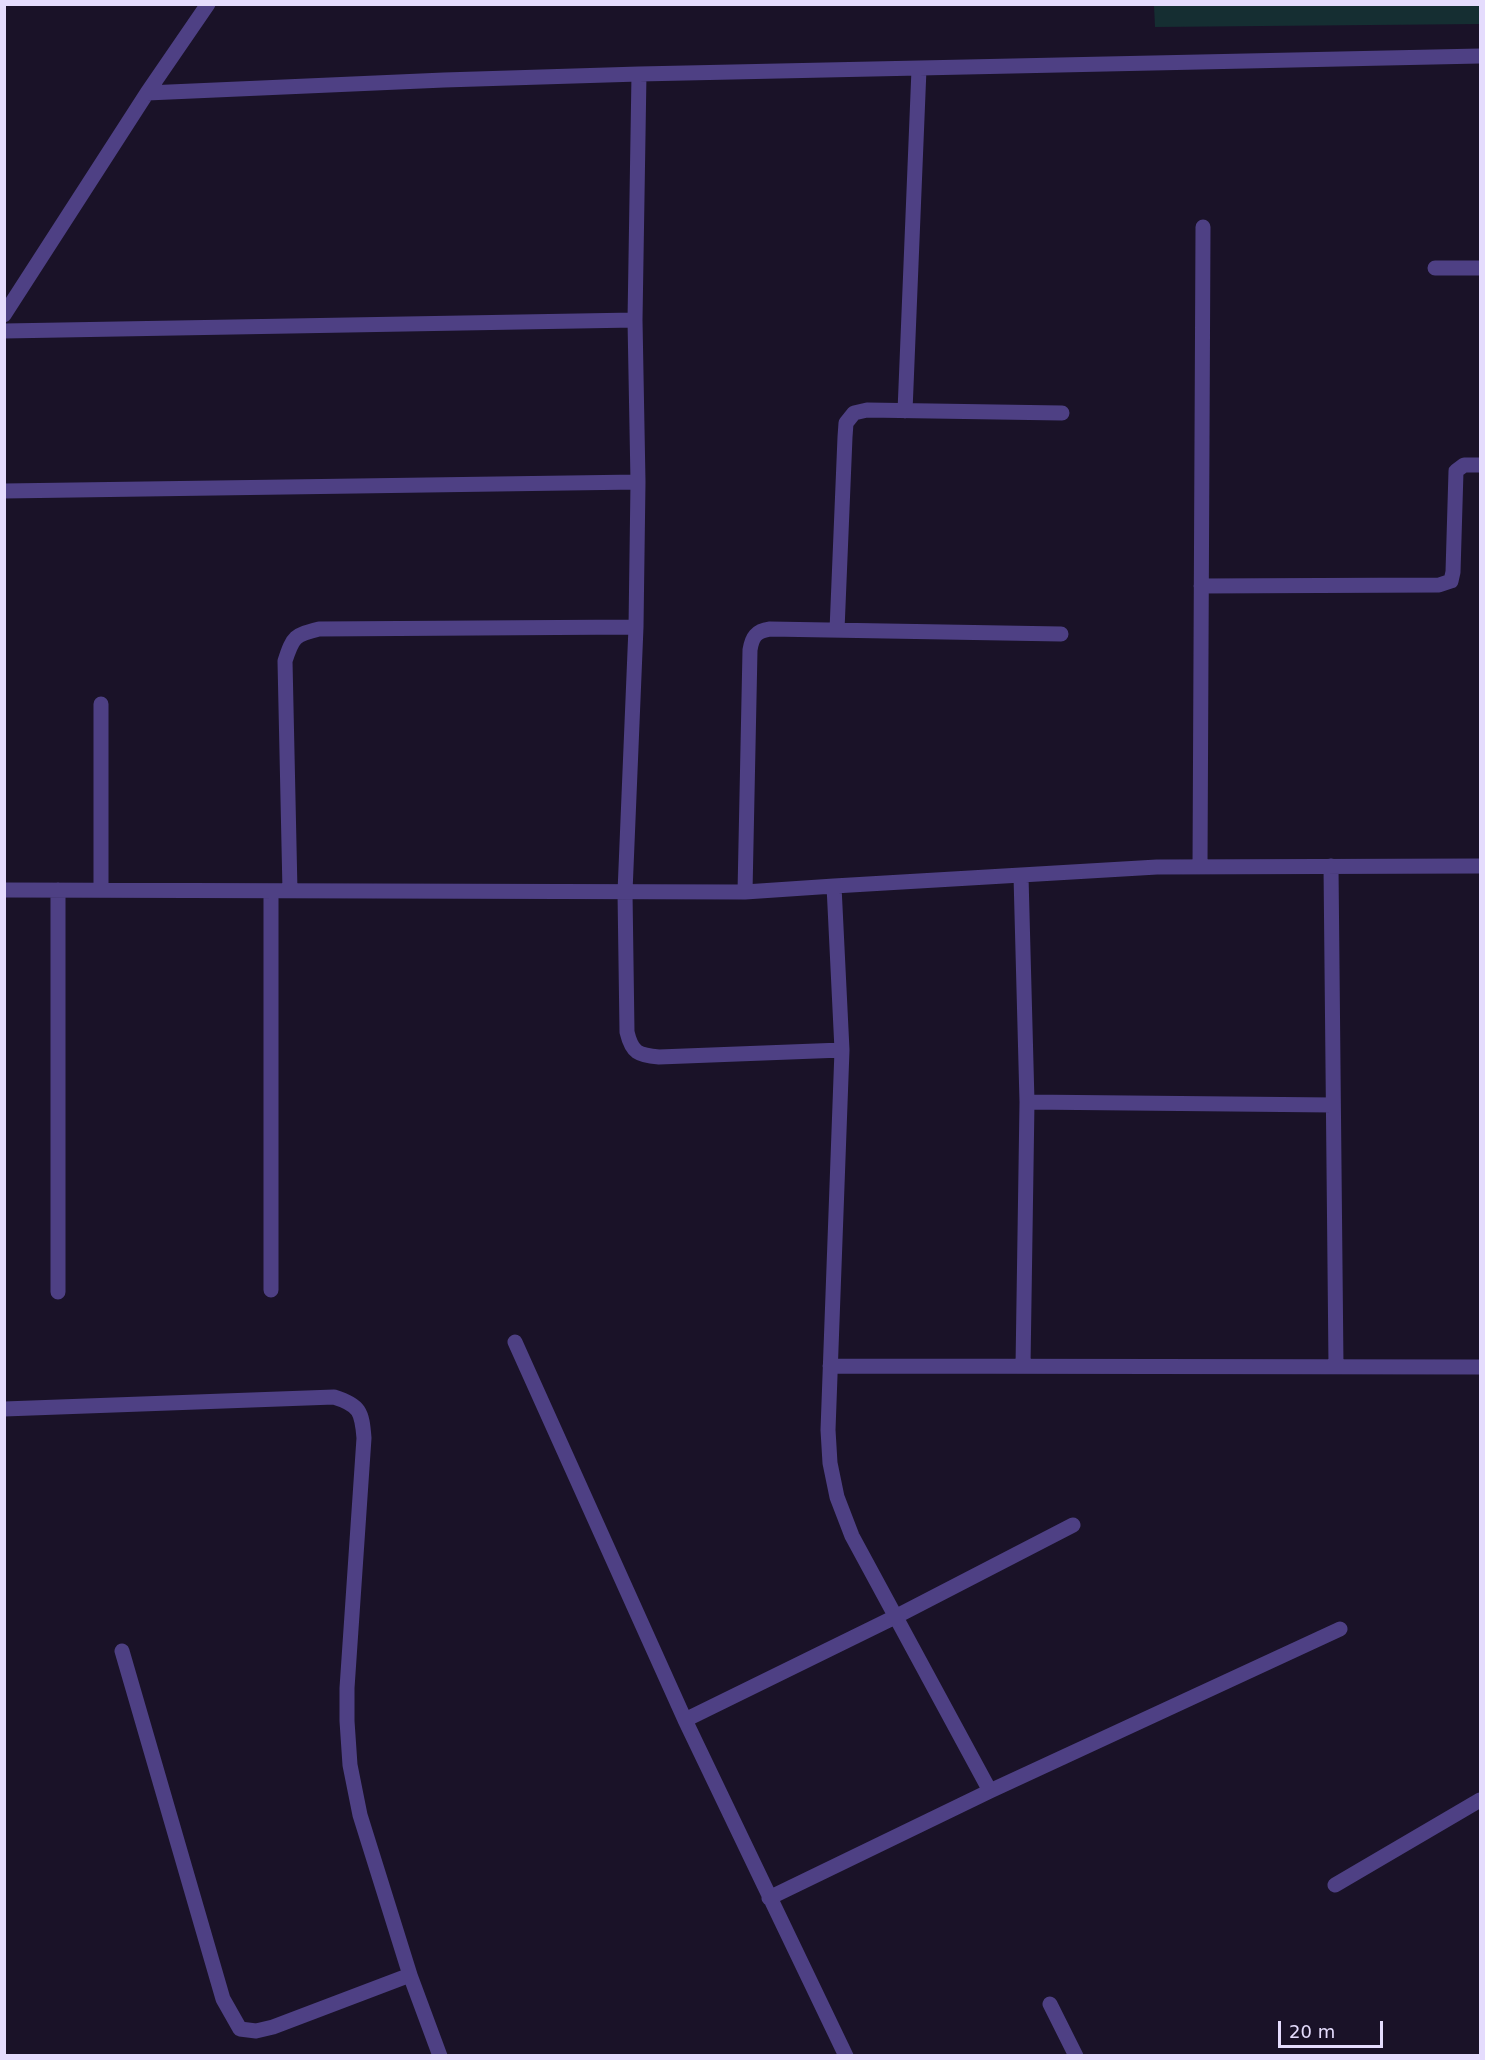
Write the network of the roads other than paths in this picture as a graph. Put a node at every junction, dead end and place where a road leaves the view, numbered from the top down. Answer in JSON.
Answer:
{"nodes":[{"id":1,"x":208,"y":4,"type":"edge"},
{"id":2,"x":1480,"y":56,"type":"edge"},
{"id":3,"x":919,"y":69,"type":"junction"},
{"id":4,"x":639,"y":74,"type":"junction"},
{"id":5,"x":147,"y":93,"type":"junction"},
{"id":6,"x":1203,"y":227,"type":"dead end"},
{"id":7,"x":1435,"y":268,"type":"dead end"},
{"id":8,"x":1480,"y":268,"type":"edge"},
{"id":9,"x":4,"y":315,"type":"edge"},
{"id":10,"x":634,"y":320,"type":"junction"},
{"id":11,"x":4,"y":331,"type":"edge"},
{"id":12,"x":905,"y":411,"type":"junction"},
{"id":13,"x":1062,"y":413,"type":"dead end"},
{"id":14,"x":1480,"y":465,"type":"edge"},
{"id":15,"x":638,"y":482,"type":"junction"},
{"id":16,"x":4,"y":491,"type":"edge"},
{"id":17,"x":1201,"y":586,"type":"junction"},
{"id":18,"x":636,"y":627,"type":"junction"},
{"id":19,"x":837,"y":630,"type":"junction"},
{"id":20,"x":1060,"y":634,"type":"dead end"},
{"id":21,"x":101,"y":704,"type":"dead end"},
{"id":22,"x":1200,"y":866,"type":"junction"},
{"id":23,"x":1331,"y":866,"type":"junction"},
{"id":24,"x":1480,"y":866,"type":"edge"},
{"id":25,"x":1021,"y":876,"type":"junction"},
{"id":26,"x":834,"y":886,"type":"junction"},
{"id":27,"x":4,"y":890,"type":"edge"},
{"id":28,"x":58,"y":890,"type":"junction"},
{"id":29,"x":101,"y":890,"type":"junction"},
{"id":30,"x":271,"y":891,"type":"junction"},
{"id":31,"x":290,"y":891,"type":"junction"},
{"id":32,"x":624,"y":892,"type":"junction"},
{"id":33,"x":745,"y":892,"type":"junction"},
{"id":34,"x":842,"y":1050,"type":"junction"},
{"id":35,"x":1027,"y":1102,"type":"junction"},
{"id":36,"x":1333,"y":1106,"type":"junction"},
{"id":37,"x":271,"y":1290,"type":"dead end"},
{"id":38,"x":58,"y":1292,"type":"dead end"},
{"id":39,"x":515,"y":1342,"type":"dead end"},
{"id":40,"x":830,"y":1366,"type":"junction"},
{"id":41,"x":1023,"y":1366,"type":"junction"},
{"id":42,"x":1336,"y":1366,"type":"junction"},
{"id":43,"x":1480,"y":1367,"type":"edge"},
{"id":44,"x":4,"y":1409,"type":"edge"},
{"id":45,"x":1073,"y":1525,"type":"dead end"},
{"id":46,"x":897,"y":1616,"type":"junction"},
{"id":47,"x":1340,"y":1629,"type":"dead end"},
{"id":48,"x":122,"y":1651,"type":"dead end"},
{"id":49,"x":685,"y":1720,"type":"junction"},
{"id":50,"x":990,"y":1791,"type":"junction"},
{"id":51,"x":1480,"y":1800,"type":"edge"},
{"id":52,"x":1335,"y":1885,"type":"dead end"},
{"id":53,"x":769,"y":1898,"type":"junction"},
{"id":54,"x":410,"y":1975,"type":"junction"},
{"id":55,"x":1050,"y":2004,"type":"dead end"},
{"id":56,"x":440,"y":2055,"type":"edge"},
{"id":57,"x":846,"y":2055,"type":"edge"},
{"id":58,"x":1076,"y":2055,"type":"edge"}],
"edges":[{"from":1,"to":5,"type":"street"},
{"from":2,"to":3,"type":"street"},
{"from":3,"to":4,"type":"street"},
{"from":3,"to":12,"type":"street"},
{"from":4,"to":5,"type":"street"},
{"from":4,"to":10,"type":"street"},
{"from":5,"to":9,"type":"street"},
{"from":6,"to":17,"type":"street"},
{"from":7,"to":8,"type":"street"},
{"from":10,"to":11,"type":"street"},
{"from":10,"to":15,"type":"street"},
{"from":12,"to":13,"type":"street"},
{"from":12,"to":19,"type":"street"},
{"from":14,"to":17,"type":"street"},
{"from":15,"to":16,"type":"street"},
{"from":15,"to":18,"type":"street"},
{"from":17,"to":22,"type":"street"},
{"from":18,"to":31,"type":"street"},
{"from":18,"to":32,"type":"street"},
{"from":19,"to":20,"type":"street"},
{"from":19,"to":33,"type":"street"},
{"from":21,"to":29,"type":"street"},
{"from":22,"to":23,"type":"street"},
{"from":22,"to":25,"type":"street"},
{"from":23,"to":24,"type":"street"},
{"from":23,"to":36,"type":"street"},
{"from":25,"to":26,"type":"street"},
{"from":25,"to":35,"type":"street"},
{"from":26,"to":33,"type":"street"},
{"from":26,"to":34,"type":"street"},
{"from":27,"to":28,"type":"street"},
{"from":28,"to":29,"type":"street"},
{"from":28,"to":38,"type":"street"},
{"from":29,"to":30,"type":"street"},
{"from":30,"to":31,"type":"street"},
{"from":30,"to":37,"type":"street"},
{"from":31,"to":32,"type":"street"},
{"from":32,"to":33,"type":"street"},
{"from":32,"to":34,"type":"street"},
{"from":34,"to":40,"type":"street"},
{"from":35,"to":36,"type":"street"},
{"from":35,"to":41,"type":"street"},
{"from":36,"to":42,"type":"street"},
{"from":39,"to":49,"type":"street"},
{"from":40,"to":41,"type":"street"},
{"from":40,"to":46,"type":"street"},
{"from":41,"to":42,"type":"street"},
{"from":42,"to":43,"type":"street"},
{"from":44,"to":54,"type":"street"},
{"from":45,"to":46,"type":"street"},
{"from":46,"to":49,"type":"street"},
{"from":46,"to":50,"type":"street"},
{"from":47,"to":50,"type":"street"},
{"from":48,"to":54,"type":"street"},
{"from":49,"to":53,"type":"street"},
{"from":50,"to":53,"type":"street"},
{"from":51,"to":52,"type":"street"},
{"from":53,"to":57,"type":"street"},
{"from":54,"to":56,"type":"street"},
{"from":55,"to":58,"type":"street"}]}
